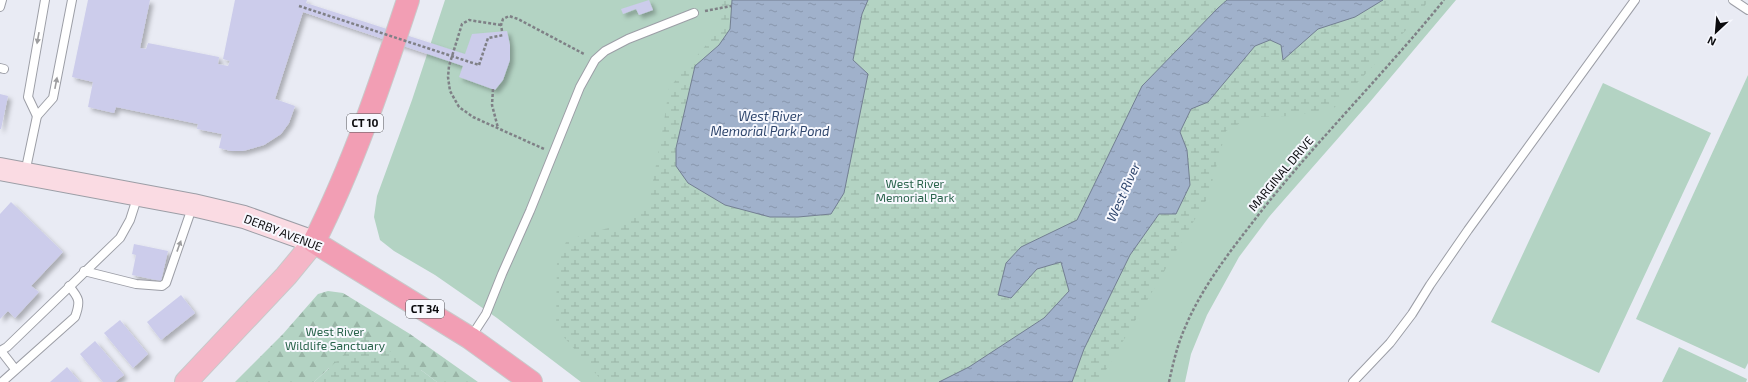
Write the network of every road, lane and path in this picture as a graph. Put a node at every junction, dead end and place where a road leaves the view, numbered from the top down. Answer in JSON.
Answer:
{"nodes":[{"id":1,"x":2,"y":0,"type":"edge"},
{"id":2,"x":45,"y":0,"type":"edge"},
{"id":3,"x":72,"y":0,"type":"edge"},
{"id":4,"x":408,"y":0,"type":"edge"},
{"id":5,"x":1444,"y":0,"type":"edge"},
{"id":6,"x":1635,"y":0,"type":"edge"},
{"id":7,"x":1733,"y":0,"type":"edge"},
{"id":8,"x":299,"y":6,"type":"dead end"},
{"id":9,"x":732,"y":6,"type":"dead end"},
{"id":10,"x":0,"y":7,"type":"edge"},
{"id":11,"x":1748,"y":10,"type":"edge"},
{"id":12,"x":694,"y":13,"type":"joint"},
{"id":13,"x":501,"y":25,"type":"junction"},
{"id":14,"x":595,"y":60,"type":"junction"},
{"id":15,"x":493,"y":89,"type":"dead end"},
{"id":16,"x":38,"y":116,"type":"junction"},
{"id":17,"x":499,"y":128,"type":"junction"},
{"id":18,"x":553,"y":153,"type":"junction"},
{"id":19,"x":0,"y":169,"type":"edge"},
{"id":20,"x":25,"y":174,"type":"junction"},
{"id":21,"x":138,"y":194,"type":"junction"},
{"id":22,"x":193,"y":205,"type":"junction"},
{"id":23,"x":314,"y":242,"type":"junction"},
{"id":24,"x":84,"y":271,"type":"junction"},
{"id":25,"x":69,"y":286,"type":"junction"},
{"id":26,"x":470,"y":338,"type":"junction"},
{"id":27,"x":0,"y":351,"type":"edge"},
{"id":28,"x":15,"y":370,"type":"junction"},
{"id":29,"x":2,"y":382,"type":"edge"},
{"id":30,"x":186,"y":382,"type":"edge"},
{"id":31,"x":531,"y":382,"type":"edge"},
{"id":32,"x":1169,"y":382,"type":"edge"},
{"id":33,"x":1353,"y":382,"type":"edge"}],
"edges":[{"from":1,"to":10,"type":"lane"},
{"from":2,"to":16,"type":"lane","one_way":true},
{"from":16,"to":3,"type":"lane","one_way":true},
{"from":4,"to":23,"type":"highway","number":"CT 10"},
{"from":5,"to":32,"type":"path","name":"MARGINAL DRIVE"},
{"from":6,"to":33,"type":"lane"},
{"from":7,"to":11,"type":"lane"},
{"from":8,"to":13,"type":"path","bridge":true},
{"from":9,"to":12,"type":"path"},
{"from":12,"to":14,"type":"lane"},
{"from":13,"to":14,"type":"path"},
{"from":13,"to":17,"type":"path"},
{"from":14,"to":18,"type":"lane"},
{"from":15,"to":17,"type":"path"},
{"from":16,"to":20,"type":"lane"},
{"from":17,"to":18,"type":"path"},
{"from":18,"to":26,"type":"lane"},
{"from":19,"to":20,"type":"main road","name":"DERBY AVENUE"},
{"from":20,"to":21,"type":"main road","name":"DERBY AVENUE"},
{"from":21,"to":22,"type":"main road","name":"DERBY AVENUE"},
{"from":21,"to":24,"type":"lane"},
{"from":22,"to":23,"type":"main road","name":"DERBY AVENUE"},
{"from":24,"to":22,"type":"lane","one_way":true},
{"from":23,"to":26,"type":"highway","name":"DERBY AVENUE","number":"CT 34"},
{"from":23,"to":30,"type":"main road","number":"CT 10"},
{"from":24,"to":25,"type":"lane"},
{"from":25,"to":27,"type":"lane"},
{"from":25,"to":28,"type":"lane"},
{"from":26,"to":31,"type":"highway","name":"DERBY AVENUE","number":"CT 34"},
{"from":27,"to":28,"type":"lane"},
{"from":28,"to":29,"type":"lane"}]}
